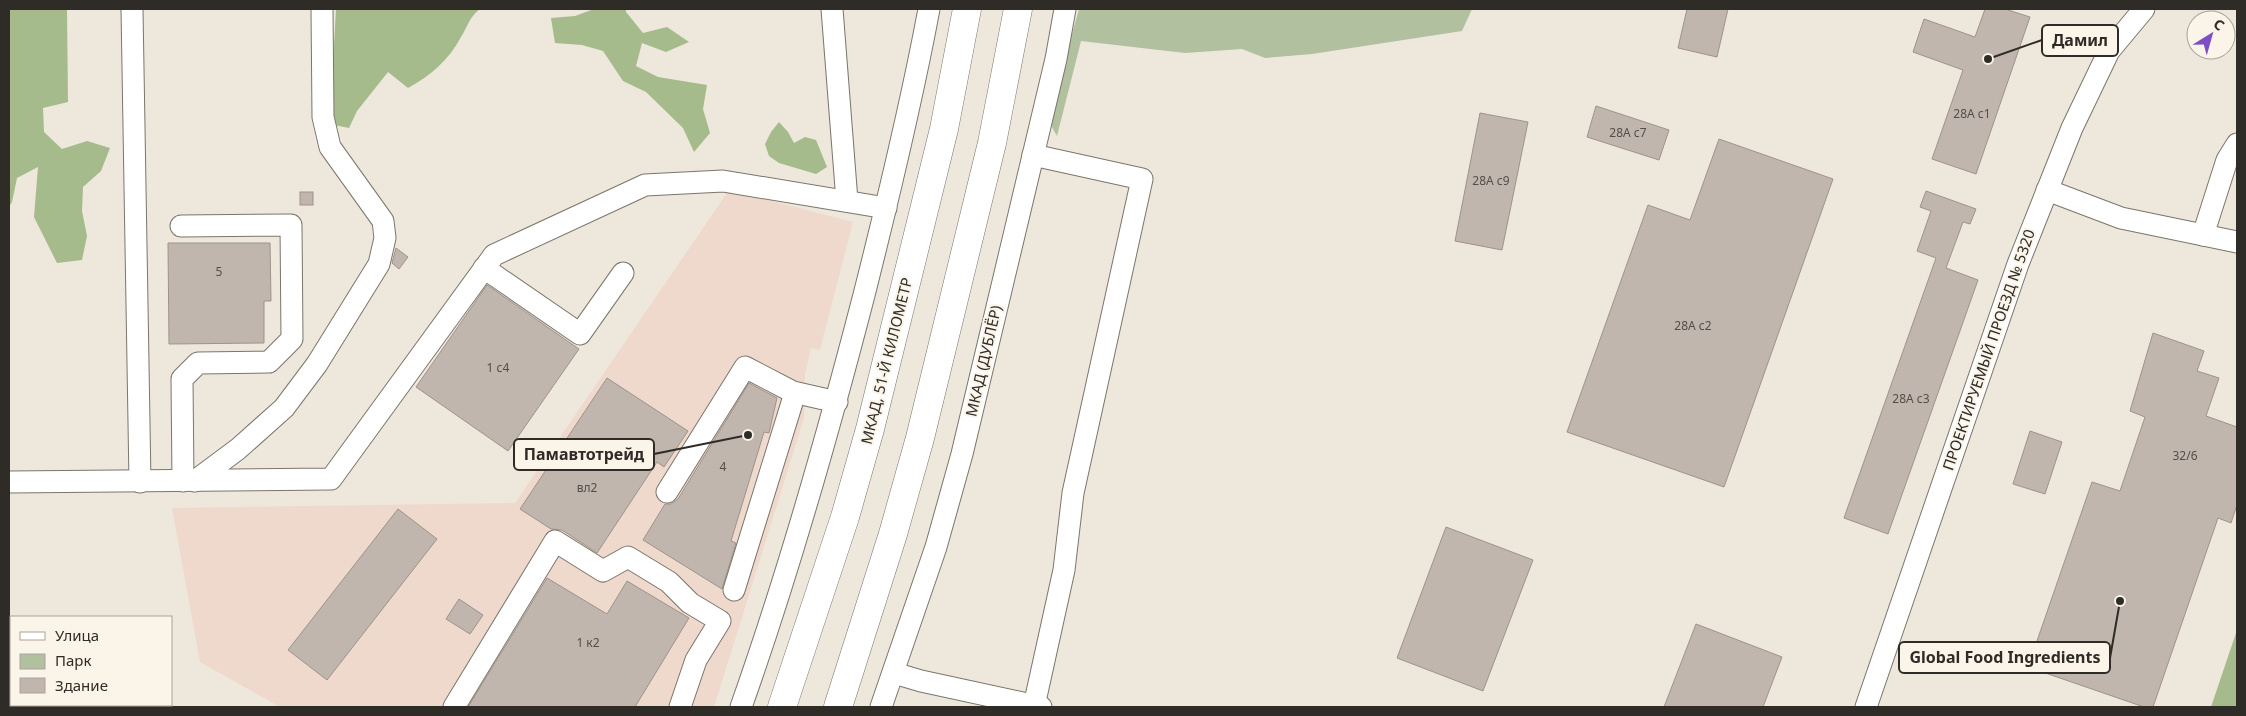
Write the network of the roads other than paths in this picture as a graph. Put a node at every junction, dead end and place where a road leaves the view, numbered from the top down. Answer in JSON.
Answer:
{"nodes":[{"id":1,"x":132,"y":9,"type":"edge"},
{"id":2,"x":322,"y":9,"type":"edge"},
{"id":3,"x":832,"y":9,"type":"edge"},
{"id":4,"x":929,"y":9,"type":"edge"},
{"id":5,"x":967,"y":9,"type":"edge"},
{"id":6,"x":1018,"y":9,"type":"edge"},
{"id":7,"x":1065,"y":9,"type":"edge"},
{"id":8,"x":2144,"y":9,"type":"edge"},
{"id":9,"x":2237,"y":144,"type":"edge"},
{"id":10,"x":1033,"y":155,"type":"junction"},
{"id":11,"x":2047,"y":190,"type":"junction"},
{"id":12,"x":847,"y":201,"type":"junction"},
{"id":13,"x":886,"y":208,"type":"junction"},
{"id":14,"x":181,"y":226,"type":"dead end"},
{"id":15,"x":2203,"y":235,"type":"junction"},
{"id":16,"x":2237,"y":242,"type":"edge"},
{"id":17,"x":484,"y":268,"type":"junction"},
{"id":18,"x":623,"y":273,"type":"dead end"},
{"id":19,"x":795,"y":392,"type":"junction"},
{"id":20,"x":837,"y":402,"type":"junction"},
{"id":21,"x":189,"y":481,"type":"junction"},
{"id":22,"x":9,"y":482,"type":"edge"},
{"id":23,"x":140,"y":482,"type":"junction"},
{"id":24,"x":667,"y":492,"type":"dead end"},
{"id":25,"x":734,"y":590,"type":"dead end"},
{"id":26,"x":894,"y":673,"type":"junction"},
{"id":27,"x":1037,"y":706,"type":"edge"},
{"id":28,"x":454,"y":707,"type":"edge"},
{"id":29,"x":680,"y":707,"type":"edge"},
{"id":30,"x":741,"y":707,"type":"edge"},
{"id":31,"x":782,"y":707,"type":"edge"},
{"id":32,"x":838,"y":707,"type":"edge"},
{"id":33,"x":881,"y":707,"type":"edge"},
{"id":34,"x":1866,"y":707,"type":"edge"}],
"edges":[{"from":1,"to":23,"type":"street"},
{"from":2,"to":21,"type":"street"},
{"from":3,"to":12,"type":"street"},
{"from":4,"to":13,"type":"street"},
{"from":5,"to":31,"type":"highway","name":"МКАД, 51-Й КИЛОМЕТР"},
{"from":6,"to":32,"type":"highway"},
{"from":7,"to":10,"type":"street","name":"МКАД (ДУБЛЁР)"},
{"from":8,"to":11,"type":"street","name":"ПРОЕКТИРУЕМЫЙ ПРОЕЗД № 5320"},
{"from":9,"to":15,"type":"street"},
{"from":10,"to":26,"type":"street","name":"МКАД (ДУБЛЁР)"},
{"from":10,"to":27,"type":"street"},
{"from":11,"to":15,"type":"street"},
{"from":11,"to":34,"type":"street","name":"ПРОЕКТИРУЕМЫЙ ПРОЕЗД № 5320"},
{"from":12,"to":13,"type":"street"},
{"from":12,"to":17,"type":"street"},
{"from":13,"to":20,"type":"street"},
{"from":14,"to":21,"type":"street"},
{"from":15,"to":16,"type":"street"},
{"from":17,"to":18,"type":"street"},
{"from":17,"to":21,"type":"street"},
{"from":19,"to":20,"type":"street"},
{"from":19,"to":24,"type":"street"},
{"from":19,"to":25,"type":"street"},
{"from":20,"to":30,"type":"street"},
{"from":21,"to":23,"type":"street"},
{"from":22,"to":23,"type":"street"},
{"from":26,"to":27,"type":"street"},
{"from":26,"to":33,"type":"street","name":"МКАД (ДУБЛЁР)"},
{"from":28,"to":29,"type":"street"}]}
